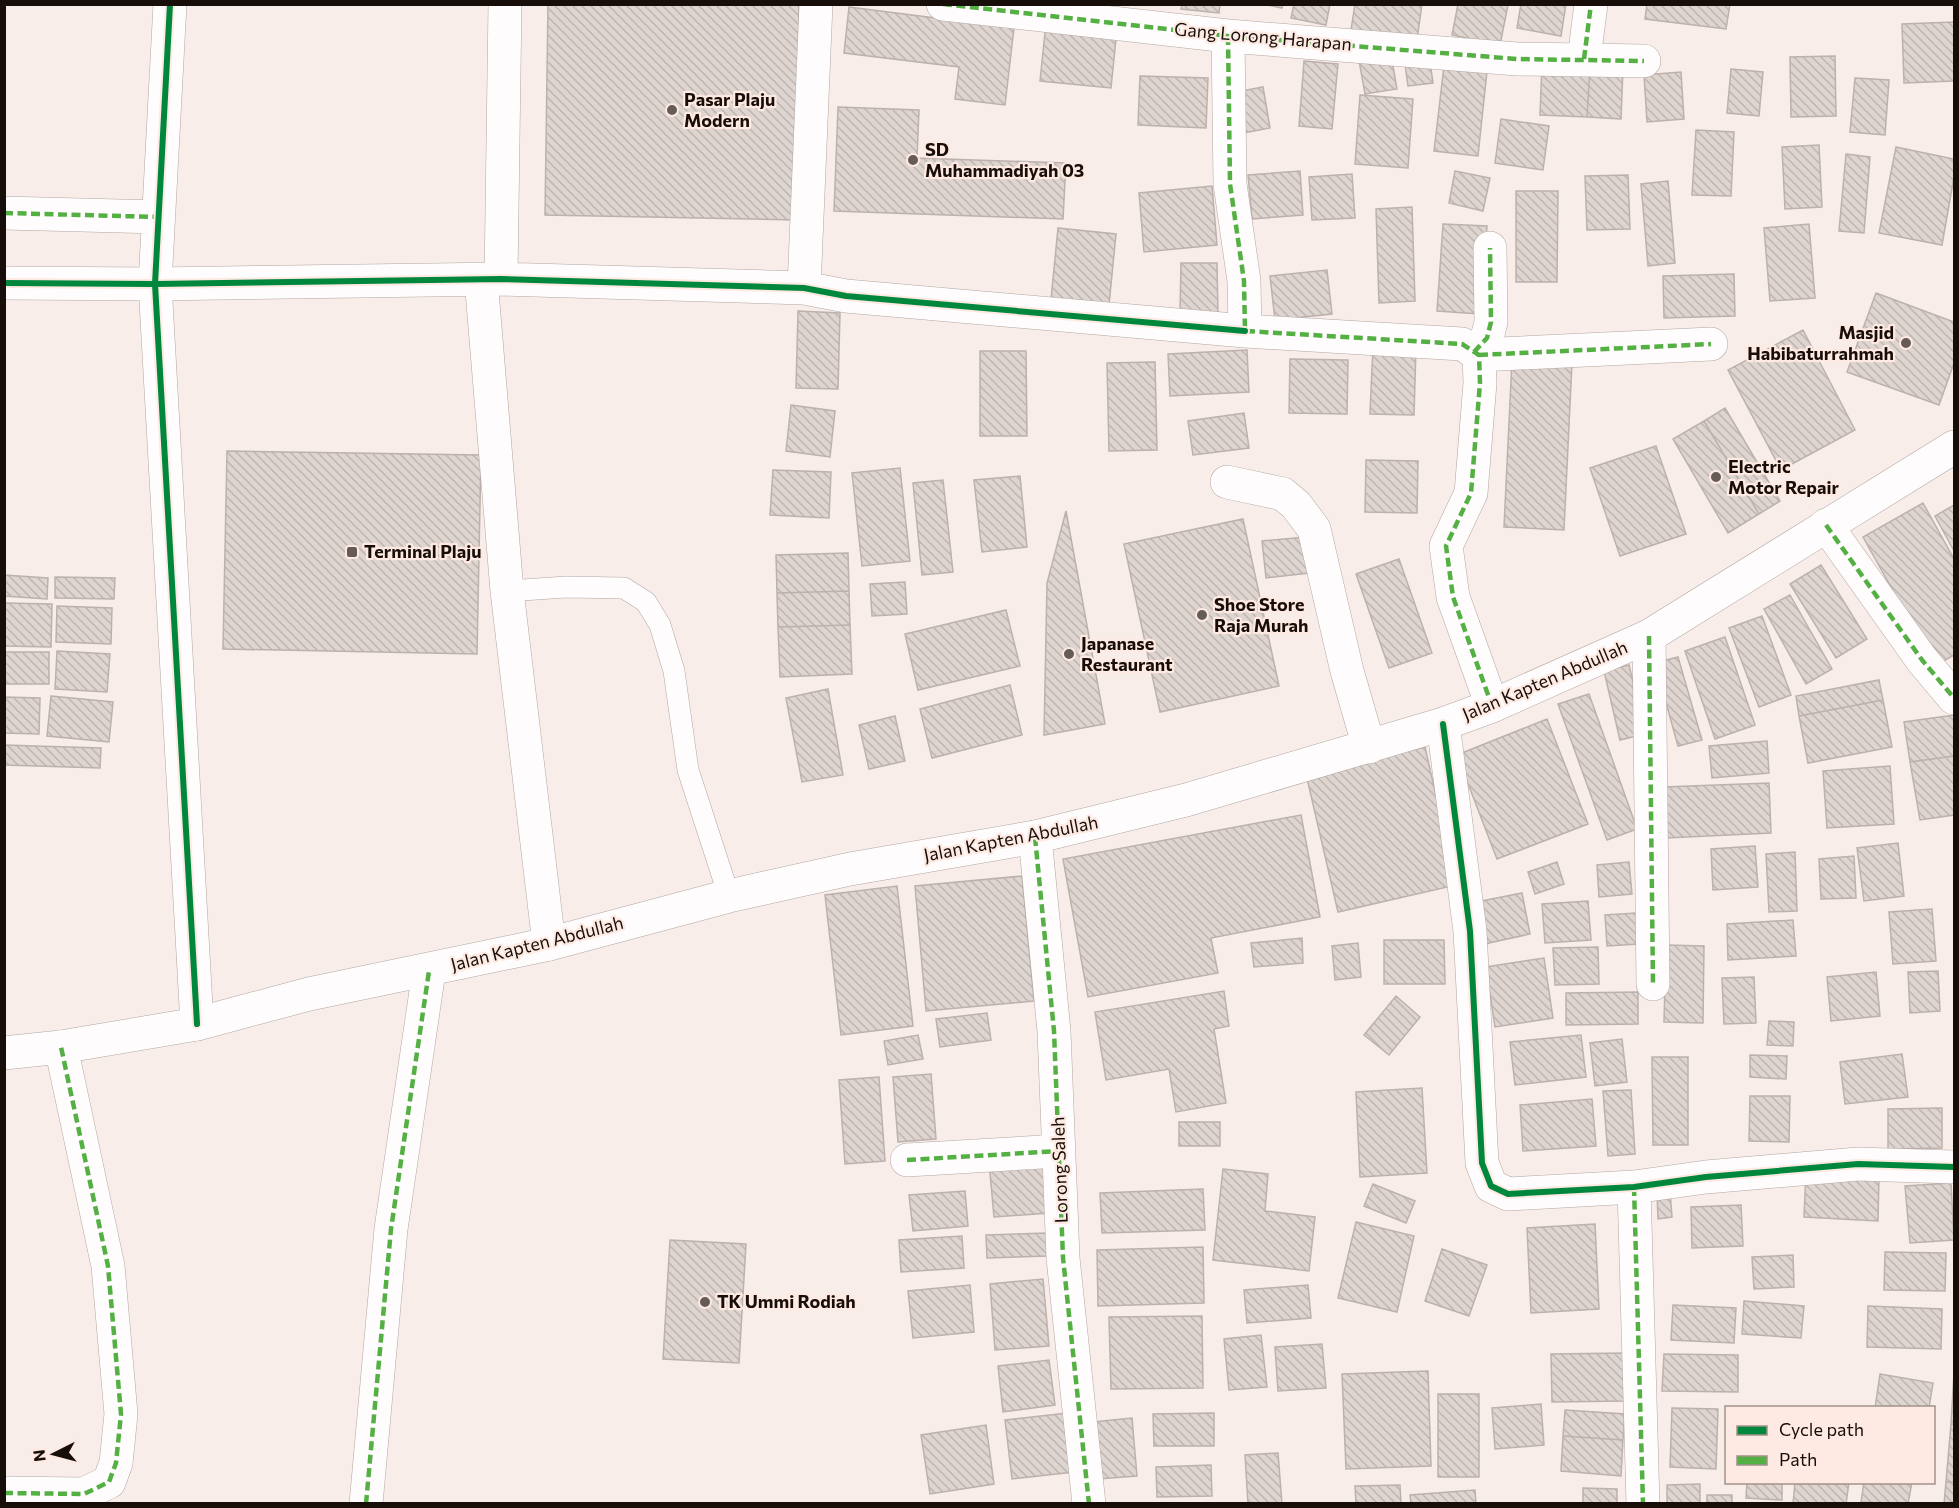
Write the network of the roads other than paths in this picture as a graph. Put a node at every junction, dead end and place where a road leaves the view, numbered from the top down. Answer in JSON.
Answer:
{"nodes":[{"id":1,"x":170,"y":4,"type":"edge"},
{"id":2,"x":505,"y":4,"type":"edge"},
{"id":3,"x":816,"y":4,"type":"edge"},
{"id":4,"x":943,"y":4,"type":"edge"},
{"id":5,"x":1591,"y":4,"type":"edge"},
{"id":6,"x":1228,"y":36,"type":"junction"},
{"id":7,"x":1584,"y":59,"type":"junction"},
{"id":8,"x":1644,"y":61,"type":"dead end"},
{"id":9,"x":4,"y":213,"type":"edge"},
{"id":10,"x":159,"y":217,"type":"junction"},
{"id":11,"x":1490,"y":248,"type":"dead end"},
{"id":12,"x":491,"y":279,"type":"junction"},
{"id":13,"x":4,"y":283,"type":"edge"},
{"id":14,"x":155,"y":284,"type":"junction"},
{"id":15,"x":804,"y":288,"type":"junction"},
{"id":16,"x":1245,"y":331,"type":"junction"},
{"id":17,"x":1711,"y":344,"type":"dead end"},
{"id":18,"x":1477,"y":353,"type":"junction"},
{"id":19,"x":1954,"y":447,"type":"edge"},
{"id":20,"x":1227,"y":482,"type":"dead end"},
{"id":21,"x":1826,"y":525,"type":"junction"},
{"id":22,"x":507,"y":591,"type":"junction"},
{"id":23,"x":1649,"y":636,"type":"junction"},
{"id":24,"x":1954,"y":698,"type":"edge"},
{"id":25,"x":1492,"y":706,"type":"junction"},
{"id":26,"x":1443,"y":724,"type":"junction"},
{"id":27,"x":1369,"y":747,"type":"junction"},
{"id":28,"x":1035,"y":837,"type":"junction"},
{"id":29,"x":729,"y":896,"type":"junction"},
{"id":30,"x":549,"y":944,"type":"junction"},
{"id":31,"x":429,"y":971,"type":"junction"},
{"id":32,"x":1653,"y":984,"type":"dead end"},
{"id":33,"x":197,"y":1024,"type":"junction"},
{"id":34,"x":61,"y":1047,"type":"junction"},
{"id":35,"x":4,"y":1053,"type":"edge"},
{"id":36,"x":1059,"y":1151,"type":"junction"},
{"id":37,"x":907,"y":1160,"type":"dead end"},
{"id":38,"x":1954,"y":1167,"type":"edge"},
{"id":39,"x":1634,"y":1187,"type":"junction"},
{"id":40,"x":1642,"y":1488,"type":"edge"},
{"id":41,"x":4,"y":1493,"type":"edge"},
{"id":42,"x":366,"y":1503,"type":"edge"},
{"id":43,"x":1089,"y":1503,"type":"edge"}],
"edges":[{"from":1,"to":10,"type":"street"},
{"from":2,"to":12,"type":"street"},
{"from":3,"to":15,"type":"street"},
{"from":4,"to":6,"type":"street","name":"Gang Lorong Harapan"},
{"from":5,"to":7,"type":"street"},
{"from":6,"to":7,"type":"street","name":"Gang Lorong Harapan"},
{"from":6,"to":16,"type":"street"},
{"from":7,"to":8,"type":"street","name":"Gang Lorong Harapan"},
{"from":9,"to":10,"type":"street"},
{"from":10,"to":14,"type":"street"},
{"from":11,"to":18,"type":"street"},
{"from":12,"to":14,"type":"street"},
{"from":12,"to":15,"type":"street"},
{"from":12,"to":22,"type":"street"},
{"from":13,"to":14,"type":"street"},
{"from":14,"to":33,"type":"street"},
{"from":15,"to":16,"type":"street"},
{"from":16,"to":18,"type":"street"},
{"from":17,"to":18,"type":"street"},
{"from":18,"to":25,"type":"street"},
{"from":19,"to":21,"type":"street","name":"Jalan Kapten Abdullah"},
{"from":20,"to":27,"type":"street"},
{"from":21,"to":23,"type":"street","name":"Jalan Kapten Abdullah"},
{"from":21,"to":24,"type":"street"},
{"from":22,"to":29,"type":"lane"},
{"from":22,"to":30,"type":"street"},
{"from":23,"to":25,"type":"street","name":"Jalan Kapten Abdullah"},
{"from":23,"to":32,"type":"street"},
{"from":25,"to":26,"type":"street","name":"Jalan Kapten Abdullah"},
{"from":26,"to":27,"type":"street","name":"Jalan Kapten Abdullah"},
{"from":26,"to":39,"type":"street"},
{"from":27,"to":28,"type":"street","name":"Jalan Kapten Abdullah"},
{"from":28,"to":29,"type":"street","name":"Jalan Kapten Abdullah"},
{"from":28,"to":36,"type":"street","name":"Lorong Saleh"},
{"from":29,"to":30,"type":"street","name":"Jalan Kapten Abdullah"},
{"from":30,"to":31,"type":"street","name":"Jalan Kapten Abdullah"},
{"from":31,"to":33,"type":"street","name":"Jalan Kapten Abdullah"},
{"from":31,"to":42,"type":"street"},
{"from":33,"to":34,"type":"street","name":"Jalan Kapten Abdullah"},
{"from":34,"to":35,"type":"street","name":"Jalan Kapten Abdullah"},
{"from":34,"to":41,"type":"street"},
{"from":36,"to":37,"type":"street"},
{"from":36,"to":43,"type":"street","name":"Lorong Saleh"},
{"from":38,"to":39,"type":"street"},
{"from":39,"to":40,"type":"street"}]}
